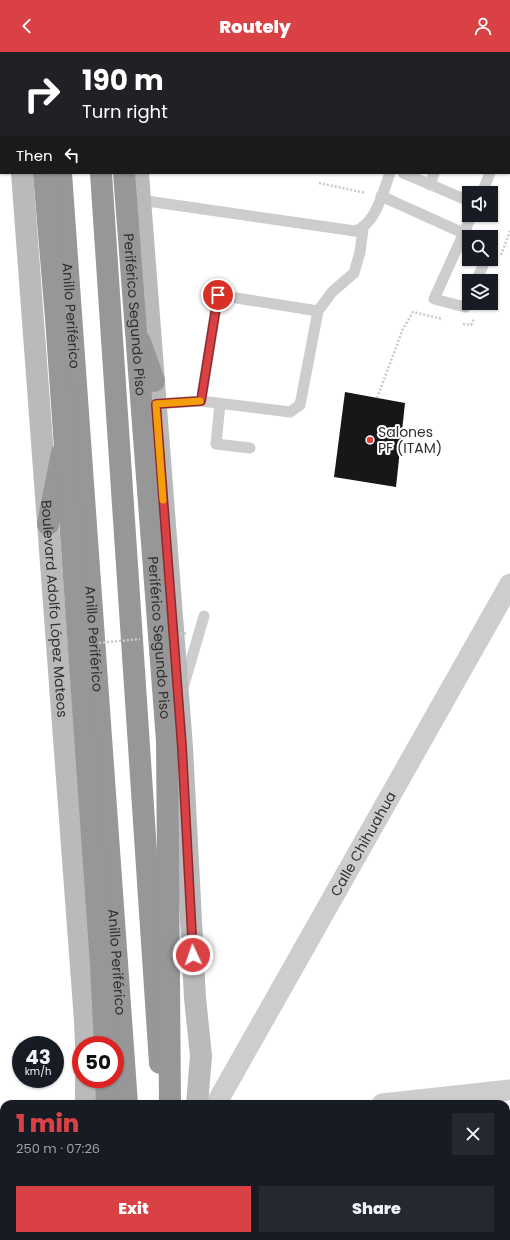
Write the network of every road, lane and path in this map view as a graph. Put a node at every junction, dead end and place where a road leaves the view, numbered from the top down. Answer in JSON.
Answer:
{"nodes":[{"id":1,"x":22,"y":174,"type":"edge"},
{"id":2,"x":44,"y":174,"type":"edge"},
{"id":3,"x":61,"y":174,"type":"edge"},
{"id":4,"x":101,"y":174,"type":"edge"},
{"id":5,"x":124,"y":174,"type":"edge"},
{"id":6,"x":138,"y":174,"type":"edge"},
{"id":7,"x":390,"y":174,"type":"edge"},
{"id":8,"x":405,"y":174,"type":"edge"},
{"id":9,"x":434,"y":174,"type":"edge"},
{"id":10,"x":490,"y":174,"type":"edge"},
{"id":11,"x":319,"y":184,"type":"dead end"},
{"id":12,"x":430,"y":185,"type":"junction"},
{"id":13,"x":485,"y":186,"type":"edge"},
{"id":14,"x":381,"y":196,"type":"junction"},
{"id":15,"x":462,"y":198,"type":"edge"},
{"id":16,"x":140,"y":200,"type":"junction"},
{"id":17,"x":363,"y":229,"type":"junction"},
{"id":18,"x":462,"y":234,"type":"edge"},
{"id":19,"x":462,"y":244,"type":"edge"},
{"id":20,"x":106,"y":246,"type":"junction"},
{"id":21,"x":462,"y":306,"type":"edge"},
{"id":22,"x":318,"y":311,"type":"junction"},
{"id":23,"x":478,"y":313,"type":"dead end"},
{"id":24,"x":449,"y":320,"type":"dead end"},
{"id":25,"x":456,"y":322,"type":"dead end"},
{"id":26,"x":75,"y":381,"type":"junction"},
{"id":27,"x":154,"y":381,"type":"junction"},
{"id":28,"x":377,"y":398,"type":"dead end"},
{"id":29,"x":201,"y":401,"type":"junction"},
{"id":30,"x":156,"y":404,"type":"junction"},
{"id":31,"x":220,"y":404,"type":"junction"},
{"id":32,"x":250,"y":448,"type":"dead end"},
{"id":33,"x":48,"y":524,"type":"junction"},
{"id":34,"x":510,"y":584,"type":"edge"},
{"id":35,"x":204,"y":616,"type":"dead end"},
{"id":36,"x":188,"y":633,"type":"dead end"},
{"id":37,"x":172,"y":635,"type":"dead end"},
{"id":38,"x":142,"y":638,"type":"dead end"},
{"id":39,"x":95,"y":644,"type":"dead end"},
{"id":40,"x":64,"y":647,"type":"dead end"},
{"id":41,"x":49,"y":649,"type":"dead end"},
{"id":42,"x":178,"y":704,"type":"junction"},
{"id":43,"x":86,"y":1036,"type":"edge"},
{"id":44,"x":105,"y":1036,"type":"edge"},
{"id":45,"x":201,"y":1056,"type":"junction"},
{"id":46,"x":86,"y":1088,"type":"edge"},
{"id":47,"x":106,"y":1088,"type":"edge"},
{"id":48,"x":510,"y":1090,"type":"edge"},
{"id":49,"x":86,"y":1100,"type":"edge"},
{"id":50,"x":107,"y":1100,"type":"edge"},
{"id":51,"x":127,"y":1100,"type":"edge"},
{"id":52,"x":161,"y":1100,"type":"edge"},
{"id":53,"x":170,"y":1100,"type":"edge"},
{"id":54,"x":197,"y":1100,"type":"edge"},
{"id":55,"x":204,"y":1100,"type":"edge"},
{"id":56,"x":218,"y":1100,"type":"edge"},
{"id":57,"x":419,"y":1100,"type":"edge"}],
"edges":[{"from":1,"to":33,"type":"main road","name":"Boulevard Adolfo López Mateos"},
{"from":2,"to":44,"type":"highway","bridge":true},
{"from":3,"to":26,"type":"highway","name":"Anillo Periférico"},
{"from":4,"to":20,"type":"highway"},
{"from":5,"to":53,"type":"highway","name":"Periférico Segundo Piso","bridge":true},
{"from":6,"to":16,"type":"main road"},
{"from":7,"to":14,"type":"lane"},
{"from":8,"to":12,"type":"lane"},
{"from":9,"to":12,"type":"lane"},
{"from":10,"to":13,"type":"lane"},
{"from":11,"to":14,"type":"path"},
{"from":12,"to":15,"type":"lane"},
{"from":14,"to":17,"type":"lane"},
{"from":14,"to":18,"type":"lane"},
{"from":16,"to":17,"type":"lane"},
{"from":16,"to":27,"type":"main road"},
{"from":17,"to":22,"type":"lane"},
{"from":19,"to":21,"type":"lane"},
{"from":20,"to":27,"type":"highway"},
{"from":20,"to":52,"type":"highway"},
{"from":22,"to":29,"type":"lane"},
{"from":22,"to":31,"type":"lane"},
{"from":23,"to":25,"type":"path"},
{"from":24,"to":28,"type":"path"},
{"from":26,"to":33,"type":"highway"},
{"from":26,"to":51,"type":"highway","name":"Anillo Periférico"},
{"from":27,"to":30,"type":"main road"},
{"from":29,"to":30,"type":"lane"},
{"from":29,"to":31,"type":"lane"},
{"from":30,"to":42,"type":"main road"},
{"from":31,"to":32,"type":"lane"},
{"from":33,"to":43,"type":"main road","name":"Boulevard Adolfo López Mateos"},
{"from":34,"to":56,"type":"street","name":"Calle Chihuahua"},
{"from":35,"to":42,"type":"lane"},
{"from":36,"to":37,"type":"path","bridge":true},
{"from":38,"to":39,"type":"path","bridge":true},
{"from":40,"to":41,"type":"path","bridge":true},
{"from":42,"to":45,"type":"main road"},
{"from":45,"to":54,"type":"main road"},
{"from":45,"to":55,"type":"main road"},
{"from":46,"to":49,"type":"main road"},
{"from":47,"to":50,"type":"highway"},
{"from":48,"to":57,"type":"street"}]}
